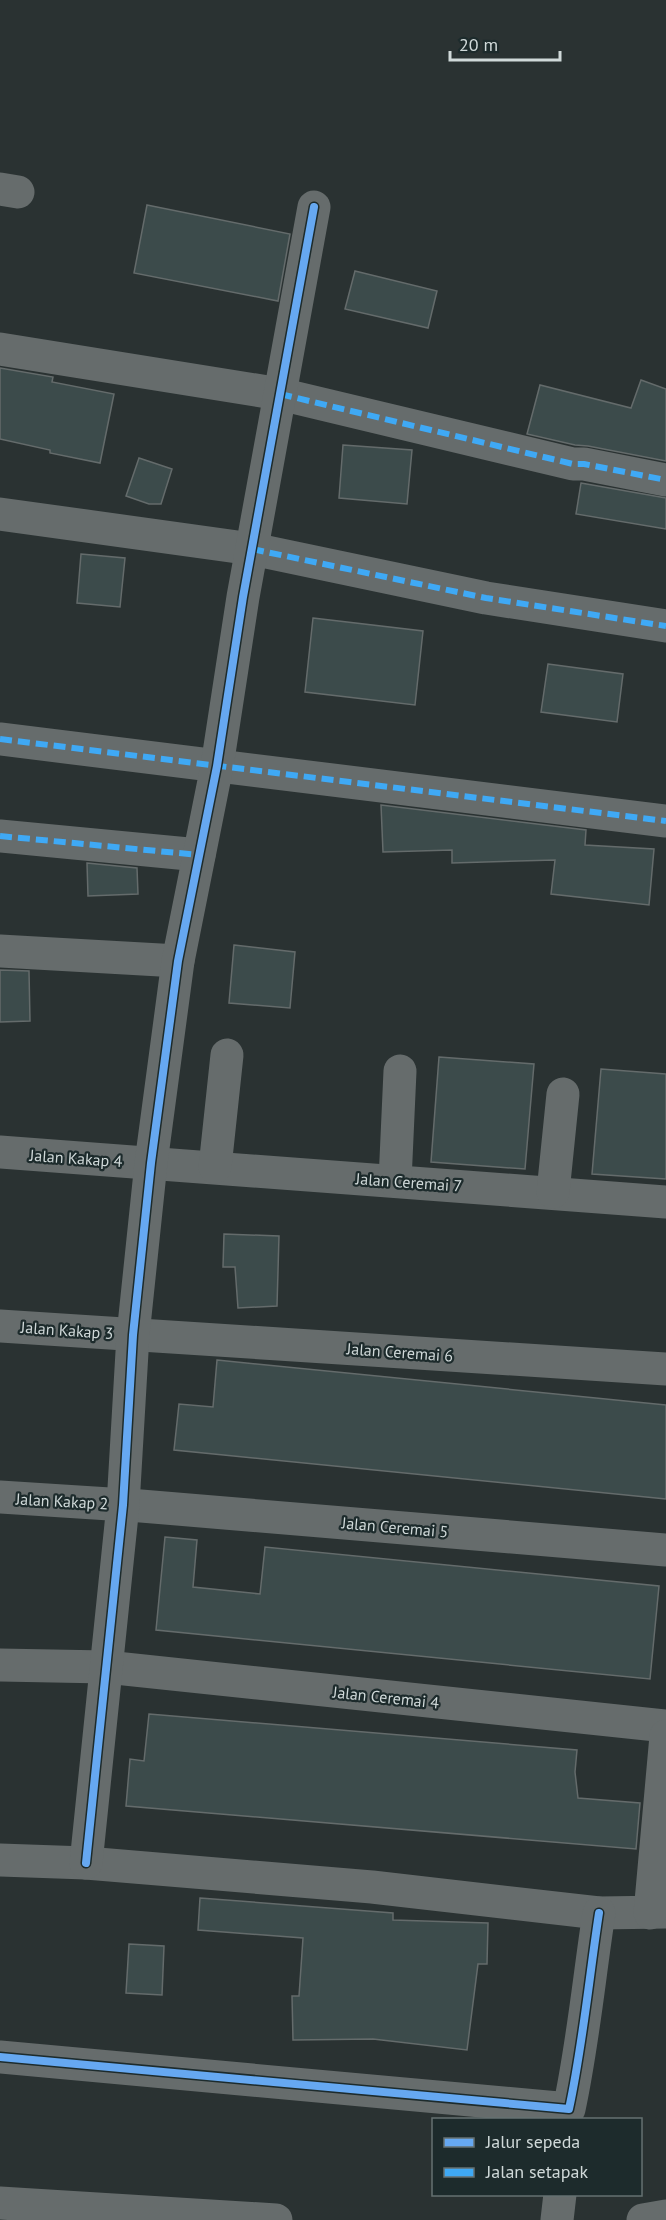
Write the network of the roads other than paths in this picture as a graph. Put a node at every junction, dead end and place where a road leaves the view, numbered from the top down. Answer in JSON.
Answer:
{"nodes":[{"id":1,"x":314,"y":207,"type":"dead end"},
{"id":2,"x":0,"y":349,"type":"edge"},
{"id":3,"x":280,"y":394,"type":"junction"},
{"id":4,"x":666,"y":480,"type":"edge"},
{"id":5,"x":0,"y":514,"type":"edge"},
{"id":6,"x":252,"y":549,"type":"junction"},
{"id":7,"x":666,"y":626,"type":"edge"},
{"id":8,"x":0,"y":739,"type":"edge"},
{"id":9,"x":217,"y":766,"type":"junction"},
{"id":10,"x":666,"y":821,"type":"edge"},
{"id":11,"x":0,"y":836,"type":"edge"},
{"id":12,"x":199,"y":855,"type":"junction"},
{"id":13,"x":0,"y":951,"type":"edge"},
{"id":14,"x":178,"y":961,"type":"junction"},
{"id":15,"x":227,"y":1055,"type":"dead end"},
{"id":16,"x":400,"y":1071,"type":"dead end"},
{"id":17,"x":563,"y":1094,"type":"dead end"},
{"id":18,"x":0,"y":1152,"type":"edge"},
{"id":19,"x":151,"y":1163,"type":"junction"},
{"id":20,"x":215,"y":1167,"type":"junction"},
{"id":21,"x":395,"y":1181,"type":"junction"},
{"id":22,"x":553,"y":1192,"type":"junction"},
{"id":23,"x":666,"y":1202,"type":"edge"},
{"id":24,"x":0,"y":1326,"type":"edge"},
{"id":25,"x":133,"y":1335,"type":"junction"},
{"id":26,"x":666,"y":1369,"type":"edge"},
{"id":27,"x":0,"y":1497,"type":"edge"},
{"id":28,"x":123,"y":1505,"type":"junction"},
{"id":29,"x":666,"y":1550,"type":"edge"},
{"id":30,"x":0,"y":1665,"type":"edge"},
{"id":31,"x":106,"y":1667,"type":"junction"},
{"id":32,"x":666,"y":1726,"type":"edge"},
{"id":33,"x":666,"y":1736,"type":"edge"},
{"id":34,"x":0,"y":1860,"type":"edge"},
{"id":35,"x":86,"y":1863,"type":"junction"},
{"id":36,"x":658,"y":1912,"type":"edge"},
{"id":37,"x":598,"y":1913,"type":"junction"},
{"id":38,"x":0,"y":2057,"type":"edge"},
{"id":39,"x":569,"y":2114,"type":"edge"},
{"id":40,"x":560,"y":2196,"type":"edge"},
{"id":41,"x":0,"y":2204,"type":"edge"},
{"id":42,"x":666,"y":2216,"type":"edge"},
{"id":43,"x":276,"y":2220,"type":"edge"},
{"id":44,"x":557,"y":2220,"type":"edge"},
{"id":45,"x":643,"y":2220,"type":"edge"}],
"edges":[{"from":1,"to":3,"type":"street"},
{"from":2,"to":3,"type":"street"},
{"from":3,"to":4,"type":"street"},
{"from":3,"to":6,"type":"street"},
{"from":5,"to":6,"type":"street"},
{"from":6,"to":7,"type":"street"},
{"from":6,"to":9,"type":"street"},
{"from":8,"to":9,"type":"street"},
{"from":9,"to":10,"type":"street"},
{"from":9,"to":12,"type":"street"},
{"from":11,"to":12,"type":"street"},
{"from":12,"to":14,"type":"street"},
{"from":13,"to":14,"type":"street"},
{"from":14,"to":19,"type":"street"},
{"from":15,"to":20,"type":"street"},
{"from":16,"to":21,"type":"street"},
{"from":17,"to":22,"type":"street"},
{"from":18,"to":19,"type":"street","name":"Jalan Kakap 4"},
{"from":19,"to":20,"type":"street","name":"Jalan Ceremai 7"},
{"from":19,"to":25,"type":"street"},
{"from":20,"to":21,"type":"street","name":"Jalan Ceremai 7"},
{"from":21,"to":22,"type":"street","name":"Jalan Ceremai 7"},
{"from":22,"to":23,"type":"street","name":"Jalan Ceremai 7"},
{"from":24,"to":25,"type":"street","name":"Jalan Kakap 3"},
{"from":25,"to":26,"type":"street","name":"Jalan Ceremai 6"},
{"from":25,"to":28,"type":"street"},
{"from":27,"to":28,"type":"street","name":"Jalan Kakap 2"},
{"from":28,"to":29,"type":"street","name":"Jalan Ceremai 5"},
{"from":28,"to":31,"type":"street"},
{"from":30,"to":31,"type":"street","name":"Jalan Ceremai 4"},
{"from":31,"to":32,"type":"street","name":"Jalan Ceremai 4"},
{"from":31,"to":35,"type":"street"},
{"from":33,"to":36,"type":"street"},
{"from":34,"to":35,"type":"street"},
{"from":35,"to":37,"type":"street"},
{"from":36,"to":37,"type":"street"},
{"from":37,"to":39,"type":"street"},
{"from":38,"to":39,"type":"street"},
{"from":40,"to":44,"type":"street"},
{"from":41,"to":43,"type":"street"},
{"from":42,"to":45,"type":"street"}]}
